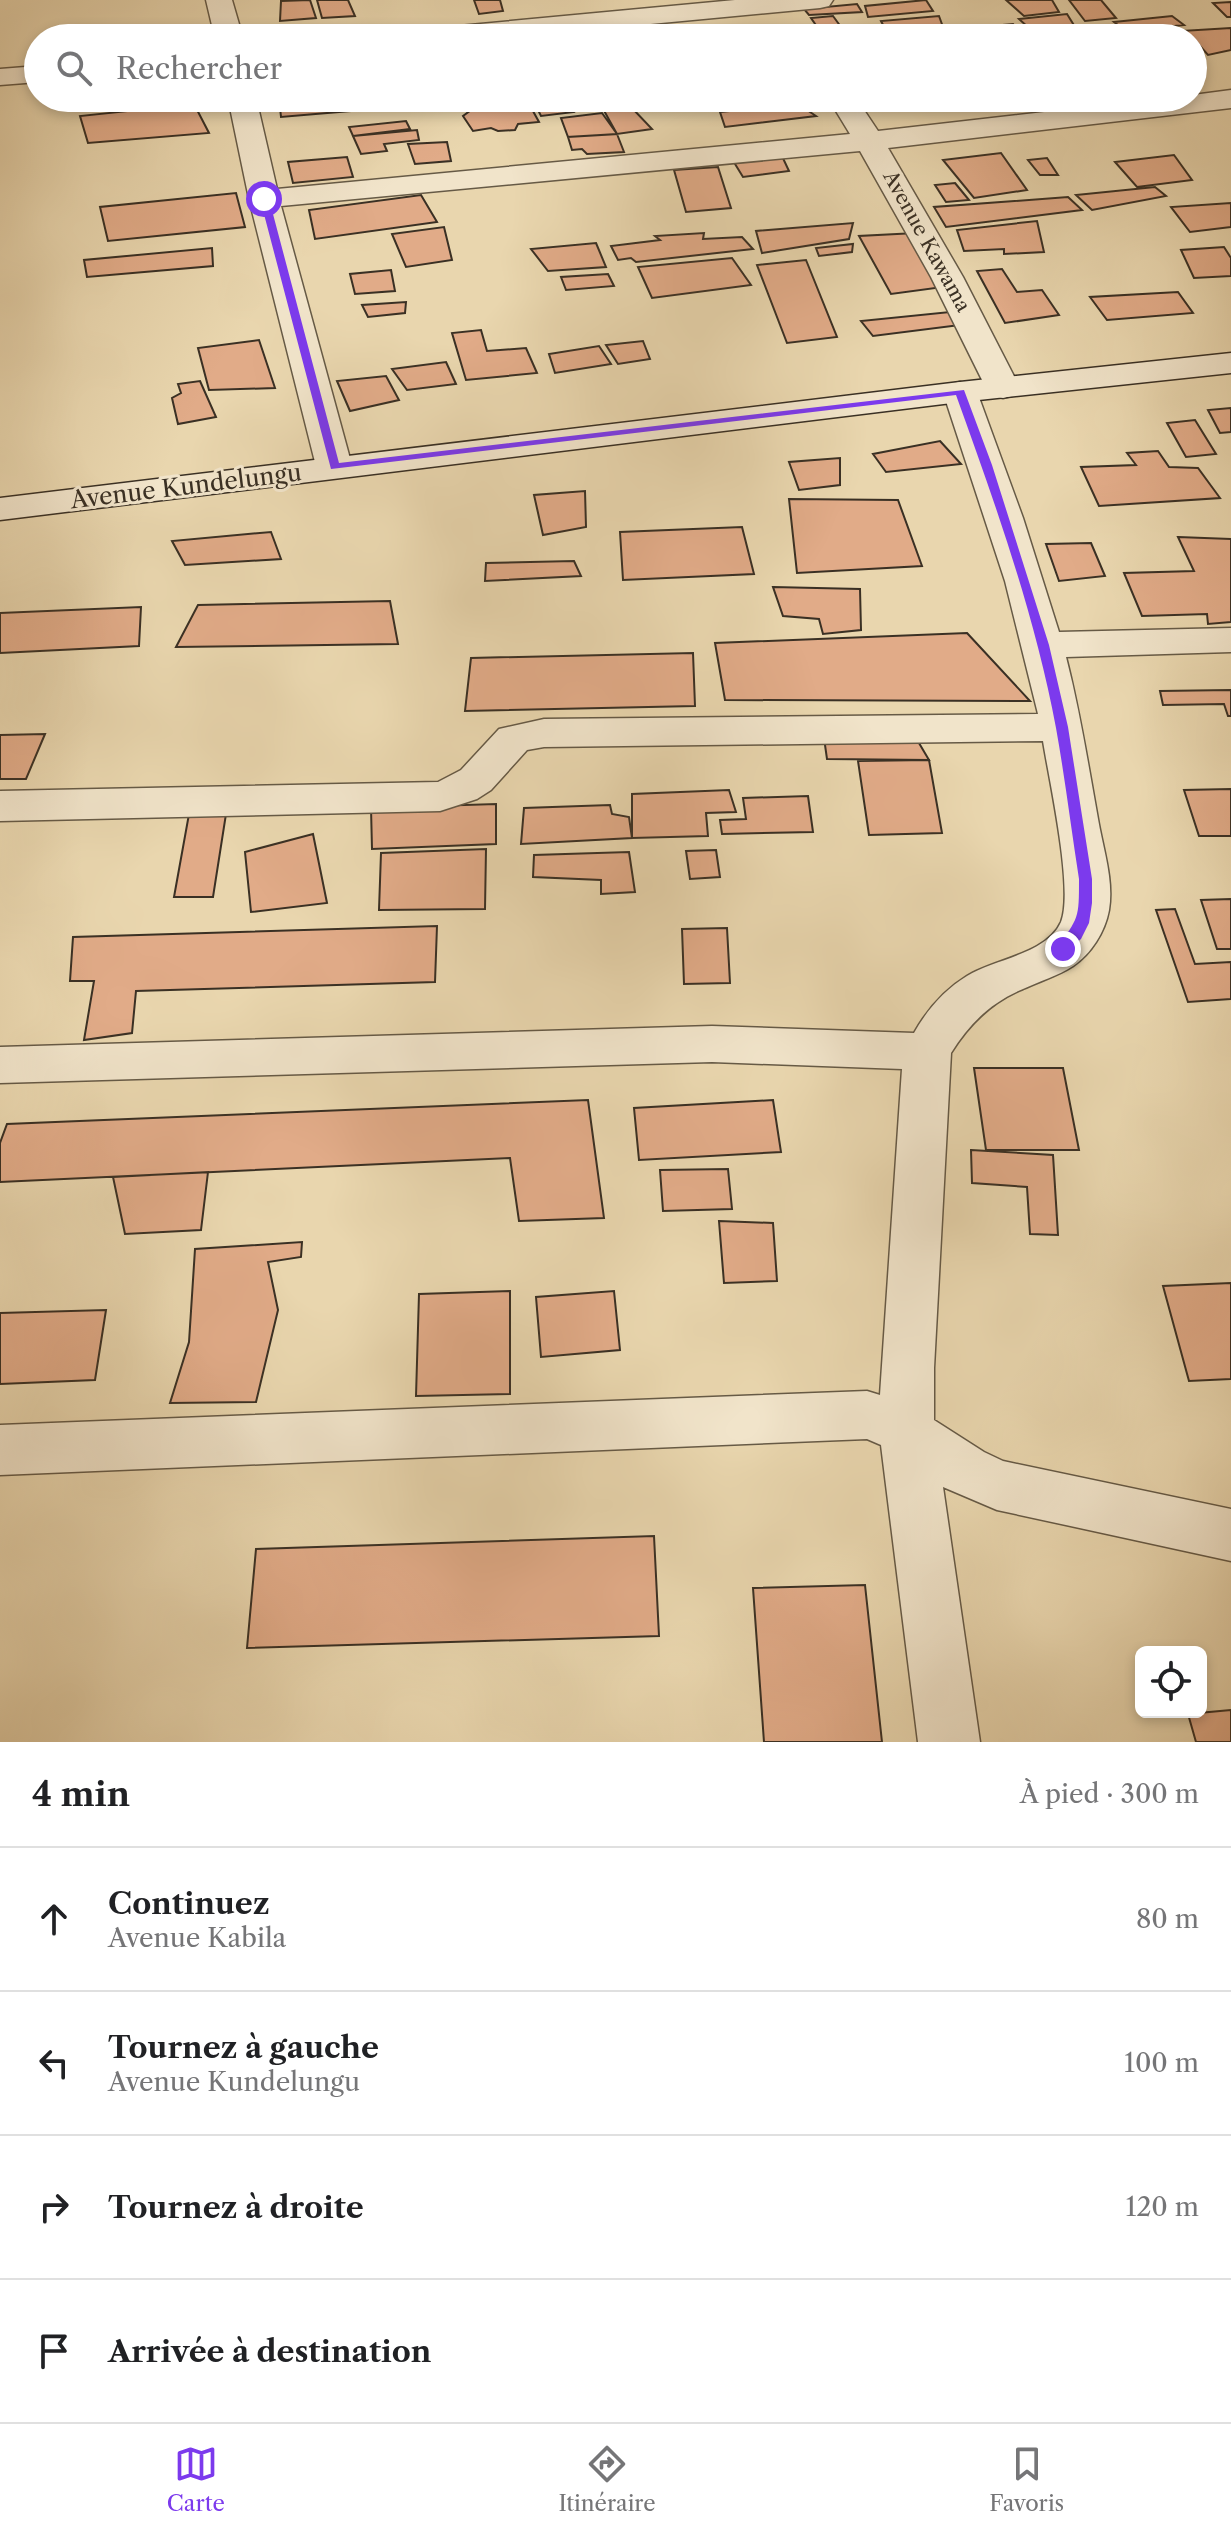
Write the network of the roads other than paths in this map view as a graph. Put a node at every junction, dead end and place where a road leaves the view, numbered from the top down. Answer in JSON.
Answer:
{"nodes":[{"id":1,"x":219,"y":0,"type":"edge"},
{"id":2,"x":820,"y":0,"type":"edge"},
{"id":3,"x":766,"y":3,"type":"edge"},
{"id":4,"x":225,"y":24,"type":"edge"},
{"id":5,"x":556,"y":24,"type":"edge"},
{"id":6,"x":784,"y":24,"type":"edge"},
{"id":7,"x":24,"y":75,"type":"edge"},
{"id":8,"x":0,"y":77,"type":"edge"},
{"id":9,"x":1231,"y":99,"type":"edge"},
{"id":10,"x":1207,"y":102,"type":"edge"},
{"id":11,"x":245,"y":112,"type":"edge"},
{"id":12,"x":851,"y":112,"type":"edge"},
{"id":13,"x":1119,"y":112,"type":"edge"},
{"id":14,"x":870,"y":141,"type":"junction"},
{"id":15,"x":264,"y":199,"type":"junction"},
{"id":16,"x":1231,"y":363,"type":"edge"},
{"id":17,"x":982,"y":390,"type":"junction"},
{"id":18,"x":334,"y":466,"type":"junction"},
{"id":19,"x":0,"y":509,"type":"edge"},
{"id":20,"x":1231,"y":640,"type":"edge"},
{"id":21,"x":1043,"y":645,"type":"junction"},
{"id":22,"x":1062,"y":727,"type":"junction"},
{"id":23,"x":0,"y":806,"type":"edge"},
{"id":24,"x":927,"y":1052,"type":"junction"},
{"id":25,"x":0,"y":1065,"type":"edge"},
{"id":26,"x":907,"y":1432,"type":"junction"},
{"id":27,"x":0,"y":1450,"type":"edge"},
{"id":28,"x":1231,"y":1535,"type":"edge"},
{"id":29,"x":949,"y":1742,"type":"edge"}],
"edges":[{"from":1,"to":4,"type":"street"},
{"from":2,"to":3,"type":"street"},
{"from":3,"to":5,"type":"street"},
{"from":3,"to":6,"type":"street"},
{"from":7,"to":8,"type":"street"},
{"from":9,"to":10,"type":"street"},
{"from":11,"to":15,"type":"street"},
{"from":12,"to":14,"type":"street","name":"Avenue Kawama"},
{"from":13,"to":14,"type":"street"},
{"from":14,"to":15,"type":"street"},
{"from":14,"to":17,"type":"street","name":"Avenue Kawama"},
{"from":15,"to":18,"type":"street"},
{"from":16,"to":17,"type":"street","name":"Avenue Kundelungu"},
{"from":17,"to":18,"type":"street","name":"Avenue Kundelungu"},
{"from":17,"to":21,"type":"street","name":"Avenue Kawama"},
{"from":18,"to":19,"type":"street","name":"Avenue Kundelungu"},
{"from":20,"to":21,"type":"street"},
{"from":21,"to":22,"type":"street","name":"Avenue Kawama"},
{"from":22,"to":23,"type":"street"},
{"from":22,"to":24,"type":"street","name":"Avenue Kawama"},
{"from":24,"to":25,"type":"street"},
{"from":24,"to":26,"type":"street"},
{"from":26,"to":27,"type":"street"},
{"from":26,"to":28,"type":"street"},
{"from":26,"to":29,"type":"street"}]}
